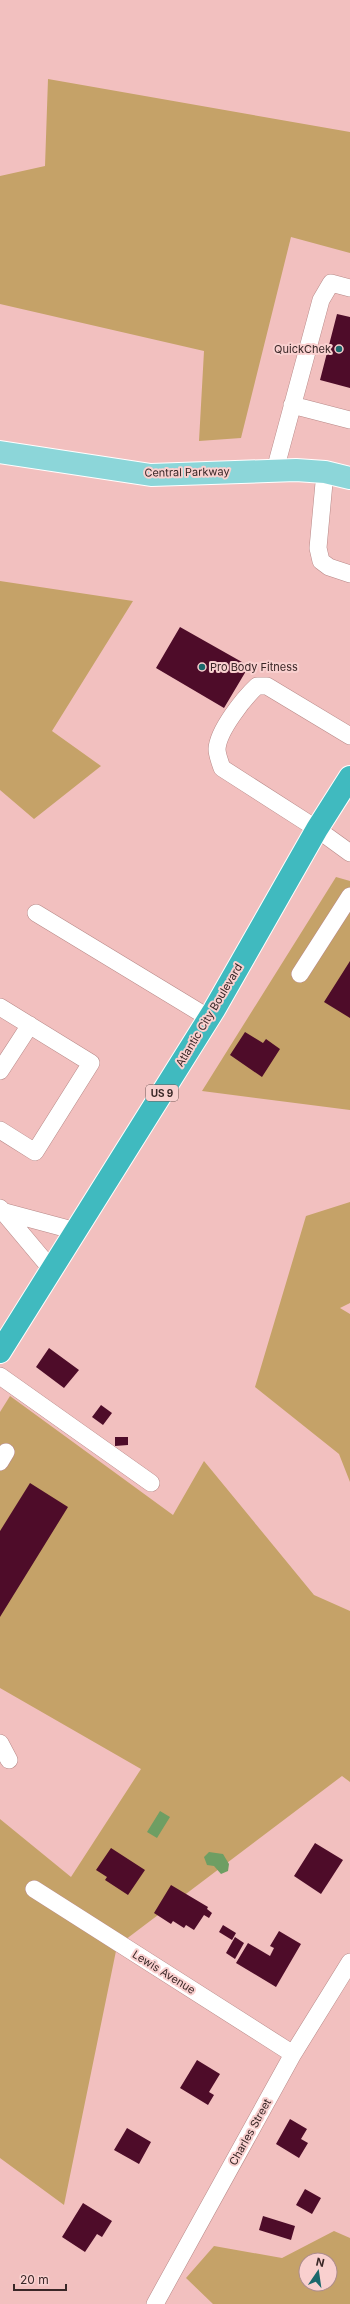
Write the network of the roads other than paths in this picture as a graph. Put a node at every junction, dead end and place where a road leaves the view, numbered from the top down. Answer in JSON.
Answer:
{"nodes":[{"id":1,"x":350,"y":288,"type":"edge"},
{"id":2,"x":292,"y":405,"type":"junction"},
{"id":3,"x":350,"y":420,"type":"edge"},
{"id":4,"x":0,"y":452,"type":"edge"},
{"id":5,"x":275,"y":470,"type":"junction"},
{"id":6,"x":325,"y":472,"type":"junction"},
{"id":7,"x":350,"y":478,"type":"edge"},
{"id":8,"x":350,"y":574,"type":"edge"},
{"id":9,"x":350,"y":736,"type":"edge"},
{"id":10,"x":350,"y":777,"type":"edge"},
{"id":11,"x":317,"y":829,"type":"junction"},
{"id":12,"x":350,"y":853,"type":"edge"},
{"id":13,"x":350,"y":896,"type":"edge"},
{"id":14,"x":36,"y":913,"type":"dead end"},
{"id":15,"x":300,"y":974,"type":"dead end"},
{"id":16,"x":0,"y":1007,"type":"edge"},
{"id":17,"x":209,"y":1018,"type":"junction"},
{"id":18,"x":30,"y":1026,"type":"junction"},
{"id":19,"x":0,"y":1071,"type":"edge"},
{"id":20,"x":0,"y":1130,"type":"edge"},
{"id":21,"x":2,"y":1210,"type":"edge"},
{"id":22,"x":76,"y":1231,"type":"junction"},
{"id":23,"x":52,"y":1270,"type":"junction"},
{"id":24,"x":0,"y":1352,"type":"edge"},
{"id":25,"x":0,"y":1376,"type":"edge"},
{"id":26,"x":151,"y":1483,"type":"dead end"},
{"id":27,"x":0,"y":1743,"type":"edge"},
{"id":28,"x":9,"y":1760,"type":"dead end"},
{"id":29,"x":34,"y":1889,"type":"dead end"},
{"id":30,"x":350,"y":1962,"type":"edge"},
{"id":31,"x":293,"y":2054,"type":"junction"},
{"id":32,"x":155,"y":2304,"type":"edge"}],
"edges":[{"from":1,"to":2,"type":"street"},
{"from":2,"to":3,"type":"street"},
{"from":2,"to":5,"type":"street"},
{"from":4,"to":5,"type":"main road","name":"Central Parkway"},
{"from":5,"to":6,"type":"main road","name":"Central Parkway"},
{"from":6,"to":7,"type":"main road","name":"Central Parkway"},
{"from":6,"to":8,"type":"street"},
{"from":9,"to":11,"type":"street"},
{"from":10,"to":11,"type":"highway","name":"Atlantic City Boulevard","number":"US 9"},
{"from":11,"to":12,"type":"street"},
{"from":11,"to":17,"type":"highway","name":"Atlantic City Boulevard","number":"US 9"},
{"from":13,"to":15,"type":"street"},
{"from":14,"to":17,"type":"street"},
{"from":16,"to":18,"type":"street"},
{"from":17,"to":22,"type":"highway","name":"Atlantic City Boulevard","number":"US 9"},
{"from":18,"to":19,"type":"street"},
{"from":18,"to":20,"type":"street"},
{"from":21,"to":22,"type":"street"},
{"from":21,"to":23,"type":"street"},
{"from":22,"to":23,"type":"highway","name":"Atlantic City Boulevard","number":"US 9"},
{"from":23,"to":24,"type":"highway","name":"Atlantic City Boulevard","number":"US 9"},
{"from":25,"to":26,"type":"street"},
{"from":27,"to":28,"type":"street"},
{"from":29,"to":31,"type":"street","name":"Lewis Avenue"},
{"from":30,"to":31,"type":"street","name":"Charles Street"},
{"from":31,"to":32,"type":"street","name":"Charles Street"}]}
